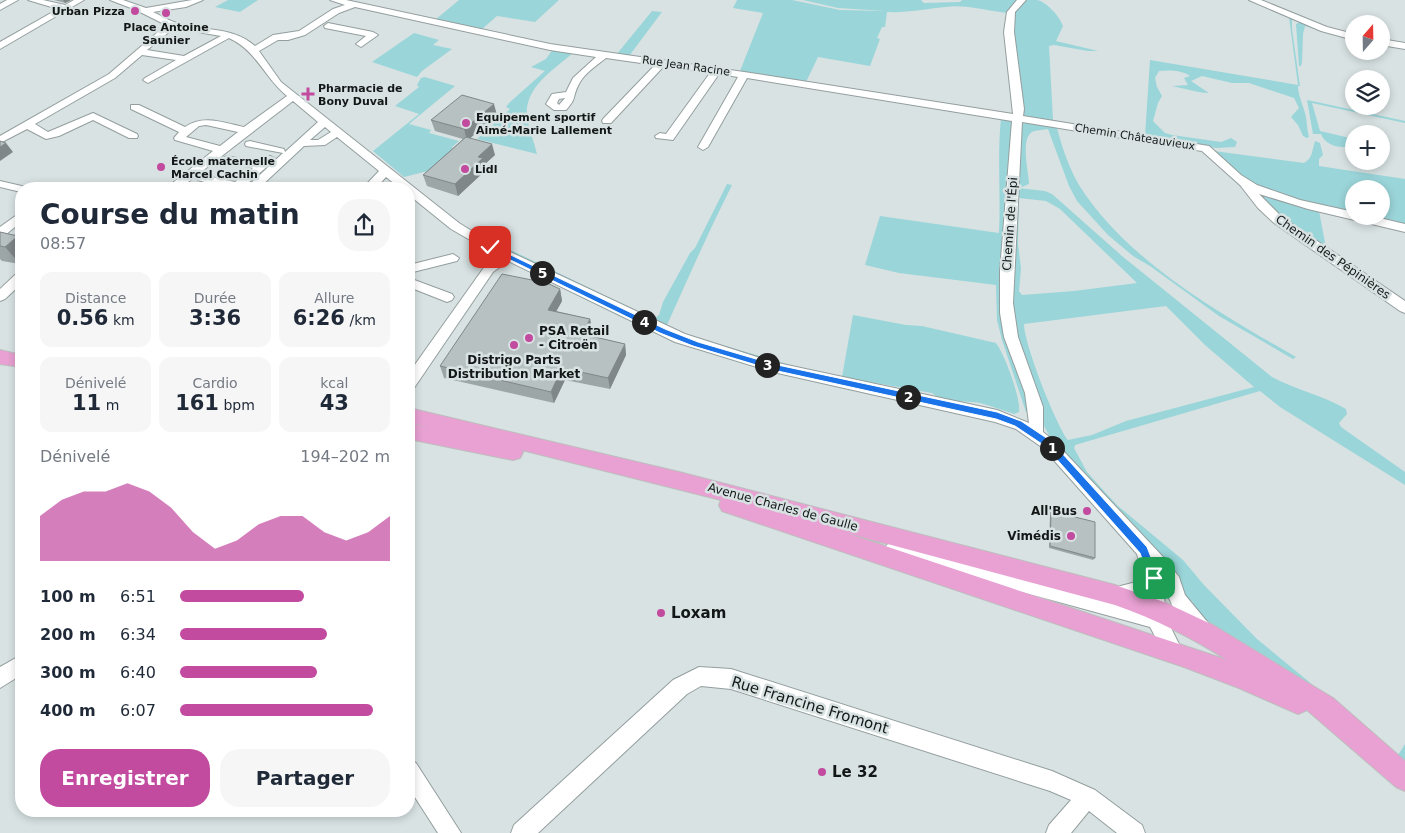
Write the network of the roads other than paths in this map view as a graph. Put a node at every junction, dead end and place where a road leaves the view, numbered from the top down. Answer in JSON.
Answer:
{"nodes":[{"id":1,"x":14,"y":0,"type":"edge"},
{"id":2,"x":32,"y":0,"type":"edge"},
{"id":3,"x":80,"y":0,"type":"edge"},
{"id":4,"x":114,"y":0,"type":"edge"},
{"id":5,"x":146,"y":0,"type":"edge"},
{"id":6,"x":200,"y":0,"type":"edge"},
{"id":7,"x":334,"y":0,"type":"edge"},
{"id":8,"x":374,"y":0,"type":"edge"},
{"id":9,"x":1022,"y":0,"type":"edge"},
{"id":10,"x":1253,"y":0,"type":"edge"},
{"id":11,"x":355,"y":4,"type":"junction"},
{"id":12,"x":0,"y":7,"type":"edge"},
{"id":13,"x":65,"y":8,"type":"junction"},
{"id":14,"x":142,"y":9,"type":"junction"},
{"id":15,"x":172,"y":25,"type":"junction"},
{"id":16,"x":322,"y":25,"type":"junction"},
{"id":17,"x":1345,"y":35,"type":"edge"},
{"id":18,"x":225,"y":37,"type":"dead end"},
{"id":19,"x":361,"y":44,"type":"dead end"},
{"id":20,"x":1390,"y":44,"type":"edge"},
{"id":21,"x":0,"y":46,"type":"edge"},
{"id":22,"x":1405,"y":46,"type":"edge"},
{"id":23,"x":254,"y":50,"type":"junction"},
{"id":24,"x":141,"y":52,"type":"junction"},
{"id":25,"x":604,"y":55,"type":"junction"},
{"id":26,"x":185,"y":59,"type":"junction"},
{"id":27,"x":662,"y":63,"type":"junction"},
{"id":28,"x":716,"y":71,"type":"junction"},
{"id":29,"x":744,"y":75,"type":"junction"},
{"id":30,"x":148,"y":80,"type":"dead end"},
{"id":31,"x":570,"y":94,"type":"dead end"},
{"id":32,"x":293,"y":97,"type":"junction"},
{"id":33,"x":135,"y":107,"type":"dead end"},
{"id":34,"x":1018,"y":119,"type":"junction"},
{"id":35,"x":607,"y":121,"type":"dead end"},
{"id":36,"x":324,"y":122,"type":"junction"},
{"id":37,"x":27,"y":124,"type":"junction"},
{"id":38,"x":186,"y":131,"type":"junction"},
{"id":39,"x":246,"y":131,"type":"junction"},
{"id":40,"x":337,"y":132,"type":"junction"},
{"id":41,"x":133,"y":136,"type":"dead end"},
{"id":42,"x":660,"y":136,"type":"dead end"},
{"id":43,"x":0,"y":140,"type":"edge"},
{"id":44,"x":302,"y":142,"type":"junction"},
{"id":45,"x":250,"y":144,"type":"dead end"},
{"id":46,"x":704,"y":148,"type":"dead end"},
{"id":47,"x":285,"y":151,"type":"junction"},
{"id":48,"x":224,"y":154,"type":"junction"},
{"id":49,"x":261,"y":166,"type":"junction"},
{"id":50,"x":385,"y":171,"type":"junction"},
{"id":51,"x":202,"y":178,"type":"dead end"},
{"id":52,"x":182,"y":182,"type":"edge"},
{"id":53,"x":216,"y":182,"type":"edge"},
{"id":54,"x":243,"y":182,"type":"edge"},
{"id":55,"x":259,"y":182,"type":"edge"},
{"id":56,"x":375,"y":182,"type":"edge"},
{"id":57,"x":399,"y":182,"type":"edge"},
{"id":58,"x":1243,"y":182,"type":"junction"},
{"id":59,"x":0,"y":184,"type":"edge"},
{"id":60,"x":15,"y":187,"type":"edge"},
{"id":61,"x":415,"y":195,"type":"edge"},
{"id":62,"x":1345,"y":214,"type":"edge"},
{"id":63,"x":15,"y":221,"type":"edge"},
{"id":64,"x":1390,"y":224,"type":"edge"},
{"id":65,"x":1405,"y":228,"type":"edge"},
{"id":66,"x":0,"y":234,"type":"edge"},
{"id":67,"x":506,"y":256,"type":"junction"},
{"id":68,"x":453,"y":258,"type":"dead end"},
{"id":69,"x":415,"y":268,"type":"edge"},
{"id":70,"x":15,"y":282,"type":"edge"},
{"id":71,"x":415,"y":284,"type":"edge"},
{"id":72,"x":0,"y":296,"type":"edge"},
{"id":73,"x":447,"y":297,"type":"dead end"},
{"id":74,"x":1405,"y":308,"type":"edge"},
{"id":75,"x":0,"y":357,"type":"edge"},
{"id":76,"x":15,"y":360,"type":"edge"},
{"id":77,"x":415,"y":375,"type":"edge"},
{"id":78,"x":415,"y":416,"type":"edge"},
{"id":79,"x":415,"y":432,"type":"edge"},
{"id":80,"x":1035,"y":433,"type":"junction"},
{"id":81,"x":818,"y":533,"type":"junction"},
{"id":82,"x":1144,"y":550,"type":"junction"},
{"id":83,"x":1154,"y":578,"type":"junction"},
{"id":84,"x":1115,"y":596,"type":"junction"},
{"id":85,"x":1165,"y":610,"type":"junction"},
{"id":86,"x":1206,"y":633,"type":"joint"},
{"id":87,"x":1175,"y":654,"type":"junction"},
{"id":88,"x":15,"y":668,"type":"edge"},
{"id":89,"x":0,"y":678,"type":"edge"},
{"id":90,"x":1354,"y":734,"type":"junction"},
{"id":91,"x":1405,"y":778,"type":"edge"},
{"id":92,"x":415,"y":779,"type":"edge"},
{"id":93,"x":1088,"y":797,"type":"junction"},
{"id":94,"x":450,"y":833,"type":"edge"},
{"id":95,"x":522,"y":833,"type":"edge"},
{"id":96,"x":1057,"y":833,"type":"edge"},
{"id":97,"x":1134,"y":833,"type":"edge"}],
"edges":[{"from":1,"to":12,"type":"street"},
{"from":2,"to":13,"type":"street"},
{"from":3,"to":13,"type":"street"},
{"from":4,"to":14,"type":"street"},
{"from":5,"to":14,"type":"street"},
{"from":6,"to":14,"type":"street"},
{"from":7,"to":11,"type":"street","name":"Rue Jean Racine"},
{"from":8,"to":11,"type":"street"},
{"from":9,"to":34,"type":"street","name":"Chemin de l'Épi"},
{"from":10,"to":17,"type":"street"},
{"from":11,"to":16,"type":"street"},
{"from":11,"to":25,"type":"street","name":"Rue Jean Racine"},
{"from":13,"to":21,"type":"street"},
{"from":14,"to":15,"type":"street"},
{"from":15,"to":23,"type":"street"},
{"from":15,"to":24,"type":"street"},
{"from":16,"to":19,"type":"street"},
{"from":16,"to":23,"type":"street"},
{"from":18,"to":26,"type":"street"},
{"from":20,"to":22,"type":"street"},
{"from":23,"to":32,"type":"street"},
{"from":24,"to":26,"type":"street"},
{"from":24,"to":37,"type":"street"},
{"from":25,"to":27,"type":"street","name":"Rue Jean Racine"},
{"from":25,"to":31,"type":"street"},
{"from":26,"to":30,"type":"street"},
{"from":27,"to":28,"type":"street","name":"Rue Jean Racine"},
{"from":27,"to":35,"type":"street"},
{"from":28,"to":29,"type":"street","name":"Rue Jean Racine"},
{"from":28,"to":42,"type":"street"},
{"from":29,"to":34,"type":"street","name":"Rue Jean Racine"},
{"from":29,"to":46,"type":"street"},
{"from":32,"to":36,"type":"street"},
{"from":32,"to":39,"type":"street"},
{"from":33,"to":38,"type":"street"},
{"from":34,"to":58,"type":"street","name":"Chemin Châteauvieux"},
{"from":34,"to":80,"type":"street","name":"Chemin de l'Épi"},
{"from":36,"to":40,"type":"street"},
{"from":36,"to":44,"type":"street"},
{"from":37,"to":41,"type":"street"},
{"from":37,"to":43,"type":"street"},
{"from":38,"to":39,"type":"street"},
{"from":38,"to":48,"type":"street"},
{"from":39,"to":48,"type":"street"},
{"from":40,"to":44,"type":"street"},
{"from":40,"to":50,"type":"street"},
{"from":44,"to":47,"type":"street"},
{"from":45,"to":47,"type":"street"},
{"from":47,"to":49,"type":"street"},
{"from":47,"to":55,"type":"street"},
{"from":48,"to":49,"type":"street"},
{"from":48,"to":52,"type":"street"},
{"from":49,"to":54,"type":"street"},
{"from":50,"to":56,"type":"street"},
{"from":50,"to":57,"type":"street"},
{"from":51,"to":53,"type":"street"},
{"from":58,"to":62,"type":"street","name":"Chemin Châteauvieux"},
{"from":58,"to":74,"type":"street","name":"Chemin des Pépinières"},
{"from":59,"to":60,"type":"street"},
{"from":61,"to":67,"type":"street"},
{"from":63,"to":66,"type":"street"},
{"from":64,"to":65,"type":"street","name":"Chemin Châteauvieux"},
{"from":67,"to":77,"type":"street"},
{"from":67,"to":80,"type":"street"},
{"from":68,"to":69,"type":"street"},
{"from":70,"to":72,"type":"street"},
{"from":71,"to":73,"type":"street"},
{"from":75,"to":76,"type":"main road"},
{"from":78,"to":84,"type":"main road","name":"Avenue Charles de Gaulle"},
{"from":79,"to":81,"type":"main road","name":"Avenue Charles de Gaulle"},
{"from":80,"to":82,"type":"street"},
{"from":81,"to":85,"type":"street","name":"Avenue Charles de Gaulle"},
{"from":81,"to":87,"type":"main road","name":"Avenue Charles de Gaulle"},
{"from":82,"to":83,"type":"street"},
{"from":82,"to":85,"type":"street"},
{"from":83,"to":84,"type":"street"},
{"from":83,"to":85,"type":"street"},
{"from":84,"to":85,"type":"main road","name":"Avenue Charles de Gaulle"},
{"from":85,"to":86,"type":"main road"},
{"from":85,"to":87,"type":"street"},
{"from":86,"to":90,"type":"main road"},
{"from":87,"to":90,"type":"main road"},
{"from":88,"to":89,"type":"street"},
{"from":90,"to":91,"type":"main road"},
{"from":92,"to":94,"type":"street"},
{"from":93,"to":95,"type":"street","name":"Rue Francine Fromont"},
{"from":93,"to":96,"type":"street"},
{"from":93,"to":97,"type":"street","name":"Rue Francine Fromont"}]}
